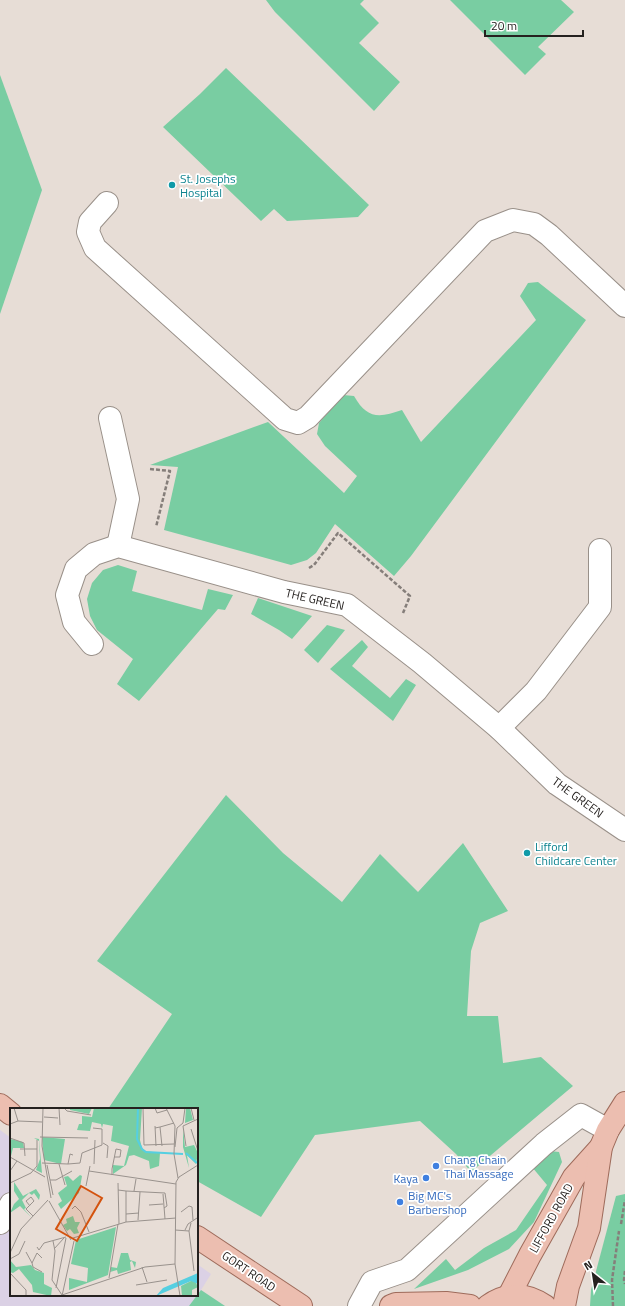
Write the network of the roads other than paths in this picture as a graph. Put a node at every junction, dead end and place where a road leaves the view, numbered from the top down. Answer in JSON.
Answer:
{"nodes":[{"id":1,"x":107,"y":203,"type":"dead end"},
{"id":2,"x":625,"y":306,"type":"edge"},
{"id":3,"x":110,"y":418,"type":"dead end"},
{"id":4,"x":118,"y":546,"type":"junction"},
{"id":5,"x":600,"y":550,"type":"dead end"},
{"id":6,"x":92,"y":644,"type":"dead end"},
{"id":7,"x":499,"y":728,"type":"junction"},
{"id":8,"x":625,"y":830,"type":"edge"},
{"id":9,"x":625,"y":1103,"type":"edge"},
{"id":10,"x":0,"y":1105,"type":"edge"},
{"id":11,"x":10,"y":1113,"type":"edge"},
{"id":12,"x":605,"y":1139,"type":"junction"},
{"id":13,"x":10,"y":1206,"type":"edge"},
{"id":14,"x":0,"y":1223,"type":"edge"},
{"id":15,"x":198,"y":1238,"type":"edge"},
{"id":16,"x":509,"y":1296,"type":"junction"},
{"id":17,"x":301,"y":1306,"type":"edge"},
{"id":18,"x":359,"y":1306,"type":"edge"},
{"id":19,"x":391,"y":1306,"type":"edge"},
{"id":20,"x":470,"y":1306,"type":"edge"},
{"id":21,"x":488,"y":1306,"type":"edge"},
{"id":22,"x":545,"y":1306,"type":"edge"},
{"id":23,"x":564,"y":1306,"type":"edge"}],
"edges":[{"from":1,"to":2,"type":"street"},
{"from":3,"to":4,"type":"street"},
{"from":4,"to":6,"type":"street"},
{"from":4,"to":7,"type":"street","name":"THE GREEN"},
{"from":5,"to":7,"type":"street"},
{"from":7,"to":8,"type":"street","name":"THE GREEN"},
{"from":9,"to":12,"type":"main road","name":"LIFFORD ROAD"},
{"from":10,"to":11,"type":"main road"},
{"from":12,"to":16,"type":"main road","name":"LIFFORD ROAD"},
{"from":12,"to":18,"type":"street"},
{"from":12,"to":23,"type":"main road","name":"LIFFORD ROAD"},
{"from":13,"to":14,"type":"street"},
{"from":15,"to":17,"type":"main road","name":"GORT ROAD"},
{"from":16,"to":21,"type":"main road"},
{"from":16,"to":22,"type":"main road"},
{"from":19,"to":20,"type":"main road"}]}
